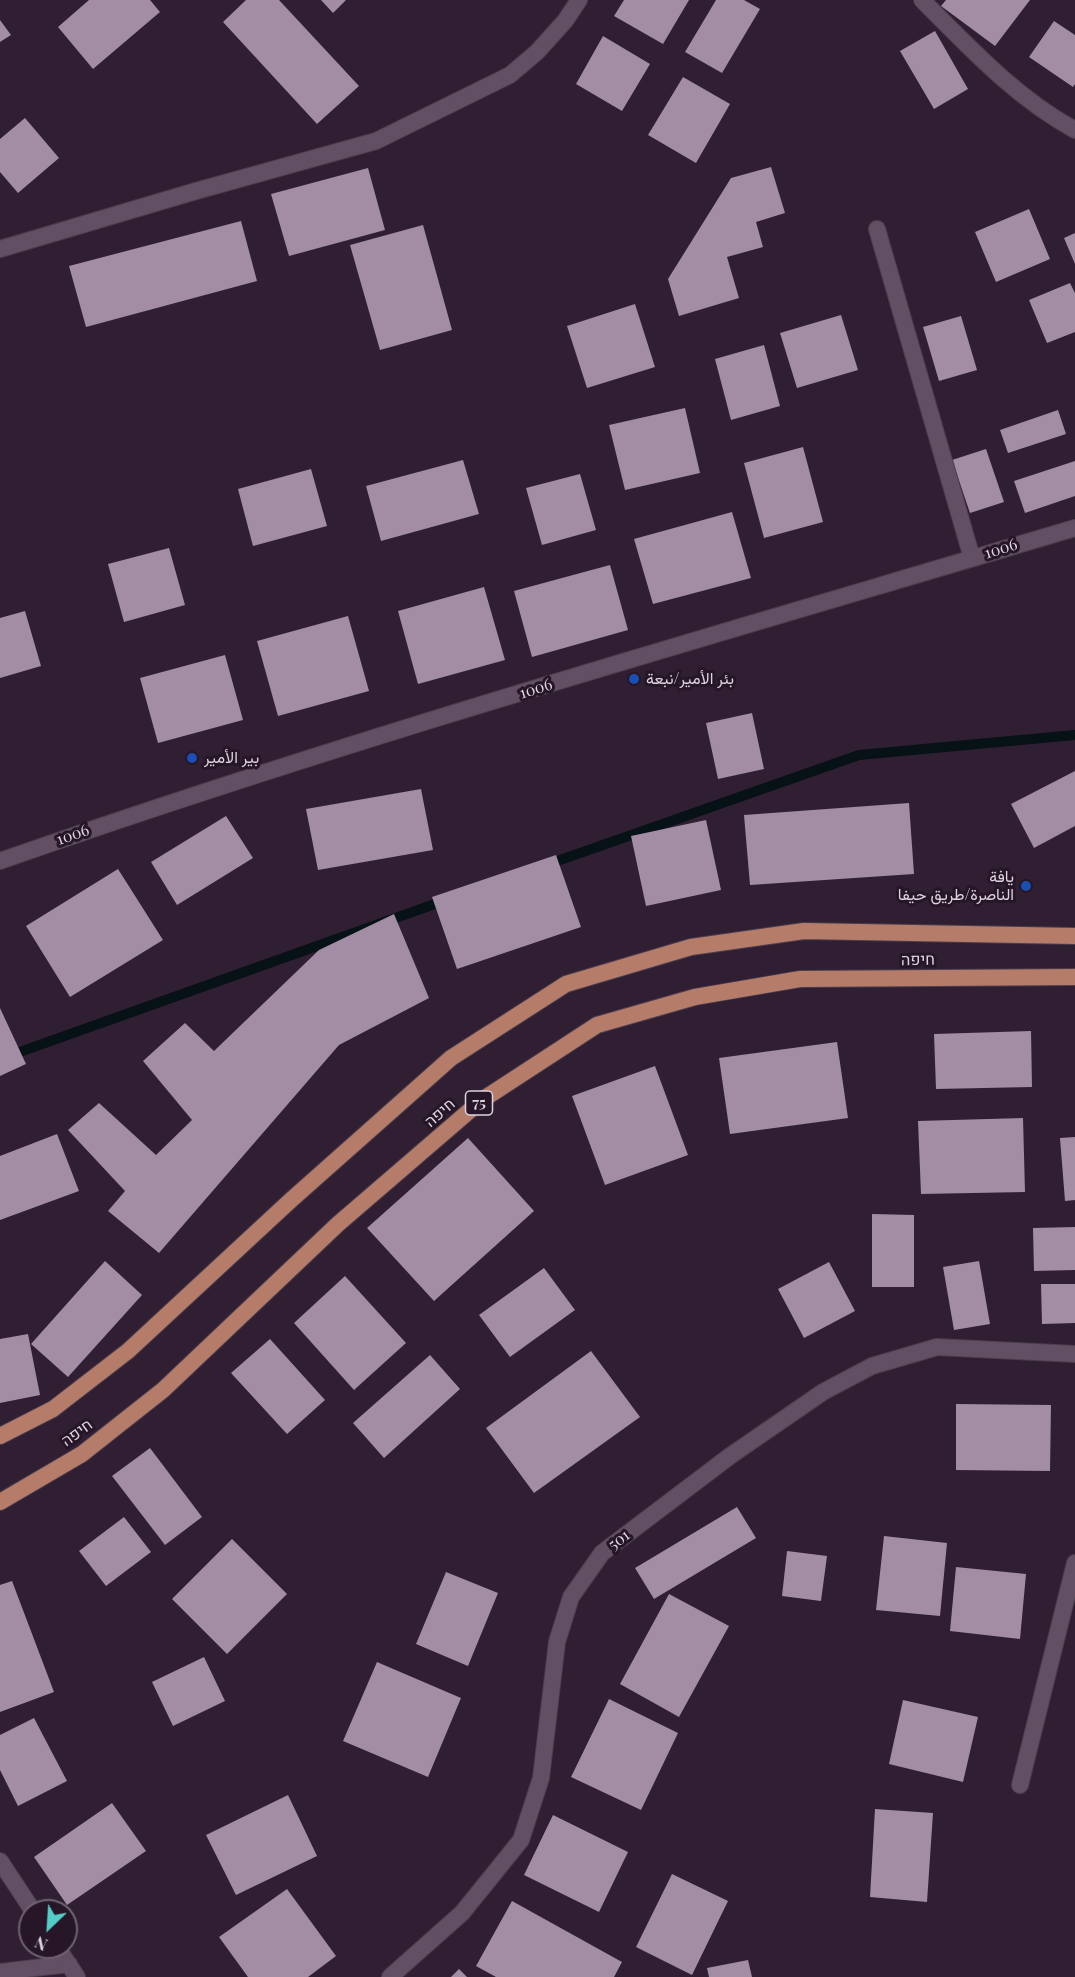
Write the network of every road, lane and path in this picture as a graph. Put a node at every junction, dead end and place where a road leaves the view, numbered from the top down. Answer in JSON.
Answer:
{"nodes":[{"id":1,"x":579,"y":0,"type":"edge"},
{"id":2,"x":922,"y":0,"type":"edge"},
{"id":3,"x":1075,"y":130,"type":"edge"},
{"id":4,"x":877,"y":229,"type":"dead end"},
{"id":5,"x":0,"y":249,"type":"edge"},
{"id":6,"x":1075,"y":528,"type":"edge"},
{"id":7,"x":972,"y":558,"type":"junction"},
{"id":8,"x":0,"y":861,"type":"edge"},
{"id":9,"x":1075,"y":936,"type":"edge"},
{"id":10,"x":1075,"y":977,"type":"edge"},
{"id":11,"x":1075,"y":1354,"type":"edge"},
{"id":12,"x":0,"y":1436,"type":"edge"},
{"id":13,"x":0,"y":1502,"type":"edge"},
{"id":14,"x":1075,"y":1563,"type":"edge"},
{"id":15,"x":1020,"y":1785,"type":"dead end"},
{"id":16,"x":0,"y":1861,"type":"edge"},
{"id":17,"x":25,"y":1899,"type":"edge"},
{"id":18,"x":73,"y":1970,"type":"edge"},
{"id":19,"x":0,"y":1972,"type":"edge"},
{"id":20,"x":390,"y":1977,"type":"edge"}],
"edges":[{"from":1,"to":5,"type":"street"},
{"from":2,"to":3,"type":"street"},
{"from":4,"to":7,"type":"street"},
{"from":6,"to":7,"type":"street","name":"1006"},
{"from":7,"to":8,"type":"street","name":"1006"},
{"from":9,"to":12,"type":"highway","name":"חיפה"},
{"from":10,"to":13,"type":"highway","name":"חיפה","number":"75"},
{"from":11,"to":20,"type":"street","name":"501"},
{"from":14,"to":15,"type":"street"},
{"from":16,"to":17,"type":"street"},
{"from":18,"to":19,"type":"street"}]}
